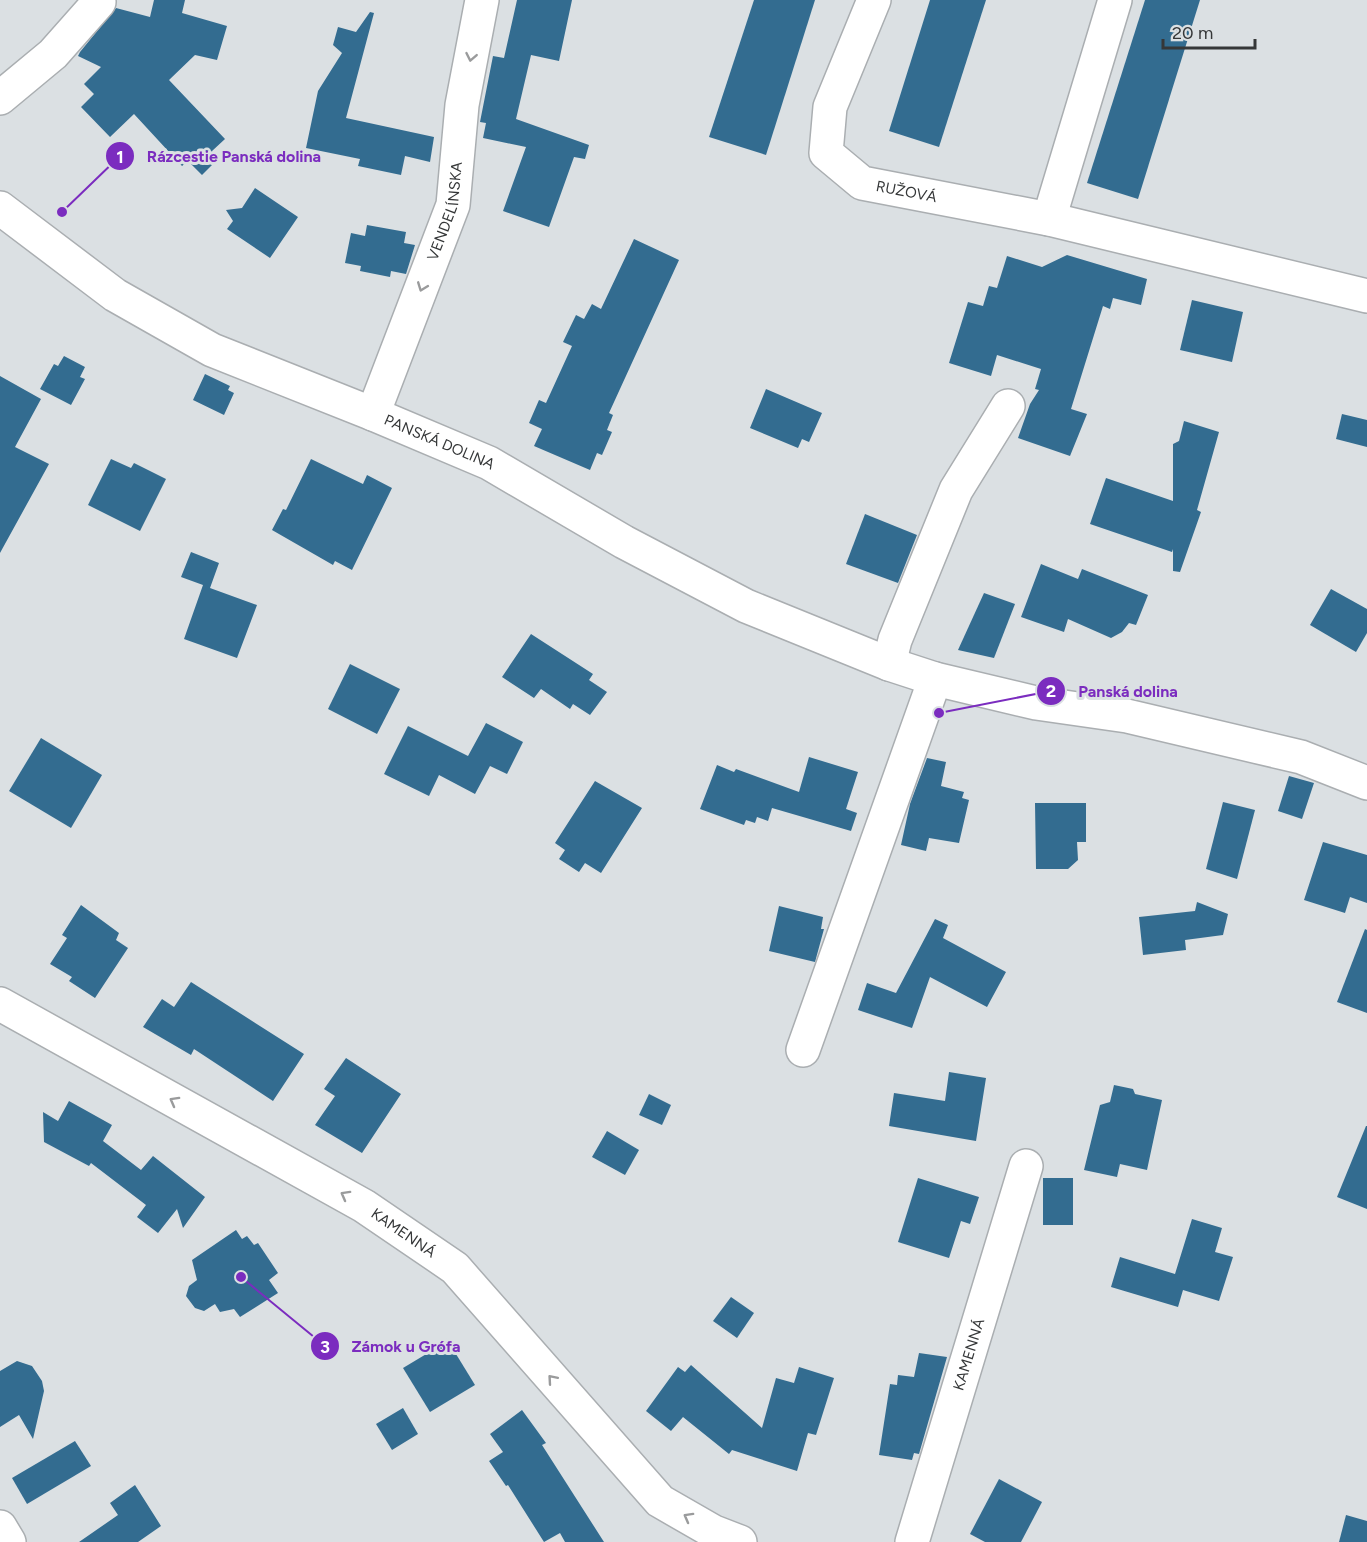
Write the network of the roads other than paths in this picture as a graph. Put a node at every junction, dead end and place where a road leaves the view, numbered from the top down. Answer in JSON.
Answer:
{"nodes":[{"id":1,"x":482,"y":0,"type":"edge"},
{"id":2,"x":874,"y":0,"type":"edge"},
{"id":3,"x":1115,"y":0,"type":"edge"},
{"id":4,"x":99,"y":2,"type":"dead end"},
{"id":5,"x":0,"y":98,"type":"edge"},
{"id":6,"x":0,"y":208,"type":"edge"},
{"id":7,"x":1049,"y":219,"type":"junction"},
{"id":8,"x":1367,"y":296,"type":"edge"},
{"id":9,"x":1008,"y":406,"type":"dead end"},
{"id":10,"x":373,"y":414,"type":"junction"},
{"id":11,"x":889,"y":664,"type":"junction"},
{"id":12,"x":934,"y":679,"type":"junction"},
{"id":13,"x":1367,"y":783,"type":"edge"},
{"id":14,"x":0,"y":1004,"type":"edge"},
{"id":15,"x":803,"y":1050,"type":"dead end"},
{"id":16,"x":1026,"y":1166,"type":"dead end"},
{"id":17,"x":0,"y":1527,"type":"edge"},
{"id":18,"x":9,"y":1542,"type":"edge"},
{"id":19,"x":740,"y":1542,"type":"edge"},
{"id":20,"x":912,"y":1542,"type":"edge"}],
"edges":[{"from":1,"to":10,"type":"street","name":"VENDELÍNSKA","one_way":true},
{"from":2,"to":7,"type":"street","name":"RUŽOVÁ"},
{"from":3,"to":7,"type":"street"},
{"from":4,"to":5,"type":"street"},
{"from":6,"to":10,"type":"street","name":"PANSKÁ DOLINA"},
{"from":7,"to":8,"type":"street","name":"RUŽOVÁ"},
{"from":9,"to":11,"type":"street"},
{"from":10,"to":11,"type":"street","name":"PANSKÁ DOLINA"},
{"from":11,"to":12,"type":"street","name":"PANSKÁ DOLINA"},
{"from":12,"to":13,"type":"street","name":"PANSKÁ DOLINA"},
{"from":12,"to":15,"type":"street"},
{"from":19,"to":14,"type":"street","name":"KAMENNÁ","one_way":true},
{"from":16,"to":20,"type":"street","name":"KAMENNÁ"},
{"from":17,"to":18,"type":"street"}]}
